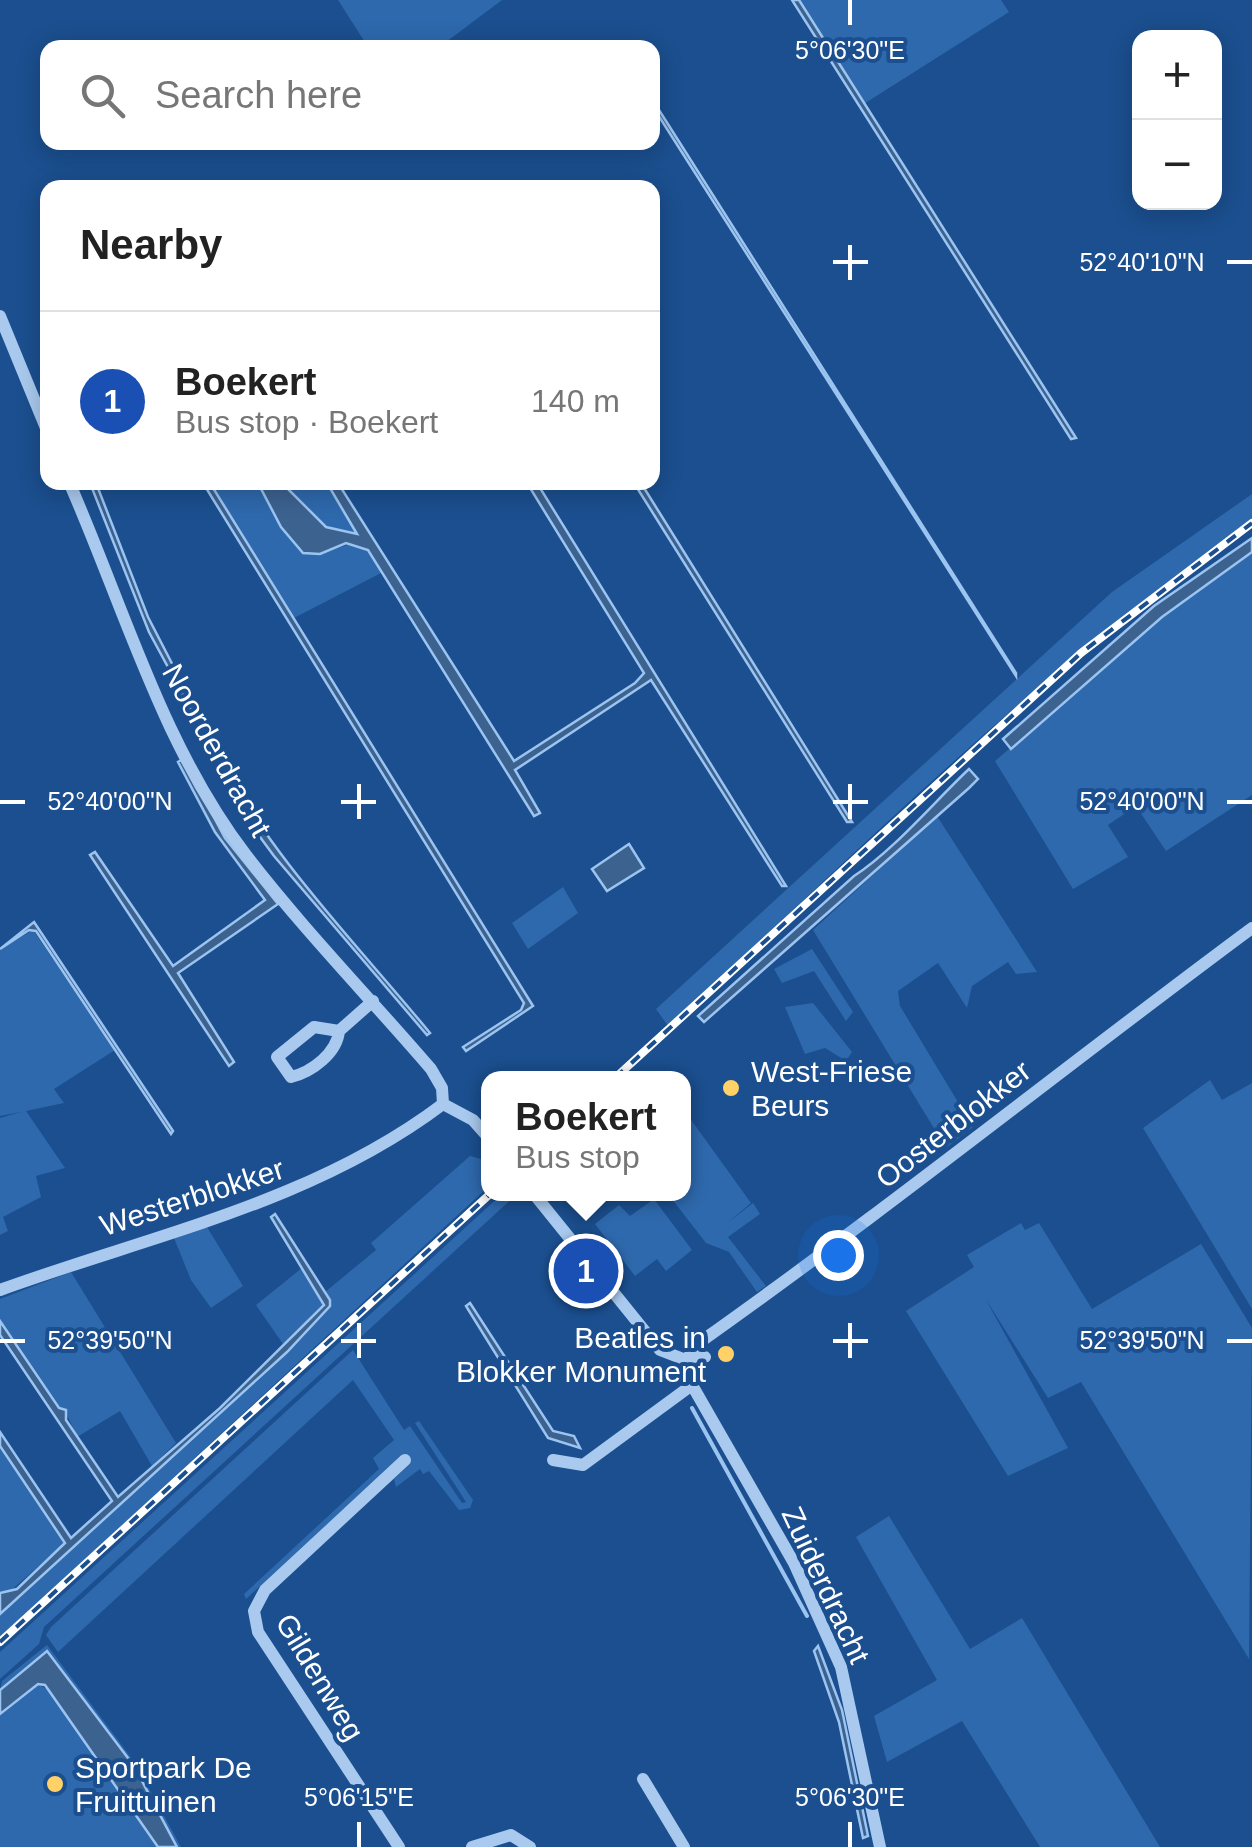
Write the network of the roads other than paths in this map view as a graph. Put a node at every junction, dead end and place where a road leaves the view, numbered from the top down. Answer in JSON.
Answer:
{"nodes":[{"id":1,"x":0,"y":316,"type":"edge"},
{"id":2,"x":40,"y":414,"type":"edge"},
{"id":3,"x":72,"y":490,"type":"edge"},
{"id":4,"x":1252,"y":928,"type":"edge"},
{"id":5,"x":373,"y":1001,"type":"junction"},
{"id":6,"x":339,"y":1031,"type":"junction"},
{"id":7,"x":443,"y":1104,"type":"junction"},
{"id":8,"x":481,"y":1129,"type":"edge"},
{"id":9,"x":540,"y":1201,"type":"edge"},
{"id":10,"x":0,"y":1290,"type":"edge"},
{"id":11,"x":705,"y":1357,"type":"dead end"},
{"id":12,"x":686,"y":1360,"type":"junction"},
{"id":13,"x":692,"y":1385,"type":"junction"},
{"id":14,"x":406,"y":1460,"type":"dead end"},
{"id":15,"x":553,"y":1460,"type":"dead end"},
{"id":16,"x":643,"y":1778,"type":"dead end"},
{"id":17,"x":399,"y":1847,"type":"edge"},
{"id":18,"x":472,"y":1847,"type":"edge"},
{"id":19,"x":530,"y":1847,"type":"edge"},
{"id":20,"x":684,"y":1847,"type":"edge"},
{"id":21,"x":880,"y":1847,"type":"edge"}],
"edges":[{"from":1,"to":2,"type":"street"},
{"from":3,"to":5,"type":"street","name":"Noorderdracht"},
{"from":4,"to":12,"type":"street","name":"Oosterblokker"},
{"from":5,"to":6,"type":"street"},
{"from":5,"to":7,"type":"street","name":"Noorderdracht"},
{"from":6,"to":6,"type":"street"},
{"from":7,"to":8,"type":"street"},
{"from":7,"to":10,"type":"street","name":"Westerblokker"},
{"from":9,"to":12,"type":"street"},
{"from":11,"to":12,"type":"street"},
{"from":12,"to":13,"type":"street","name":"Zuiderdracht"},
{"from":13,"to":15,"type":"street"},
{"from":13,"to":21,"type":"street","name":"Zuiderdracht"},
{"from":14,"to":17,"type":"street","name":"Gildenweg"},
{"from":16,"to":20,"type":"street"},
{"from":18,"to":19,"type":"street"}]}
